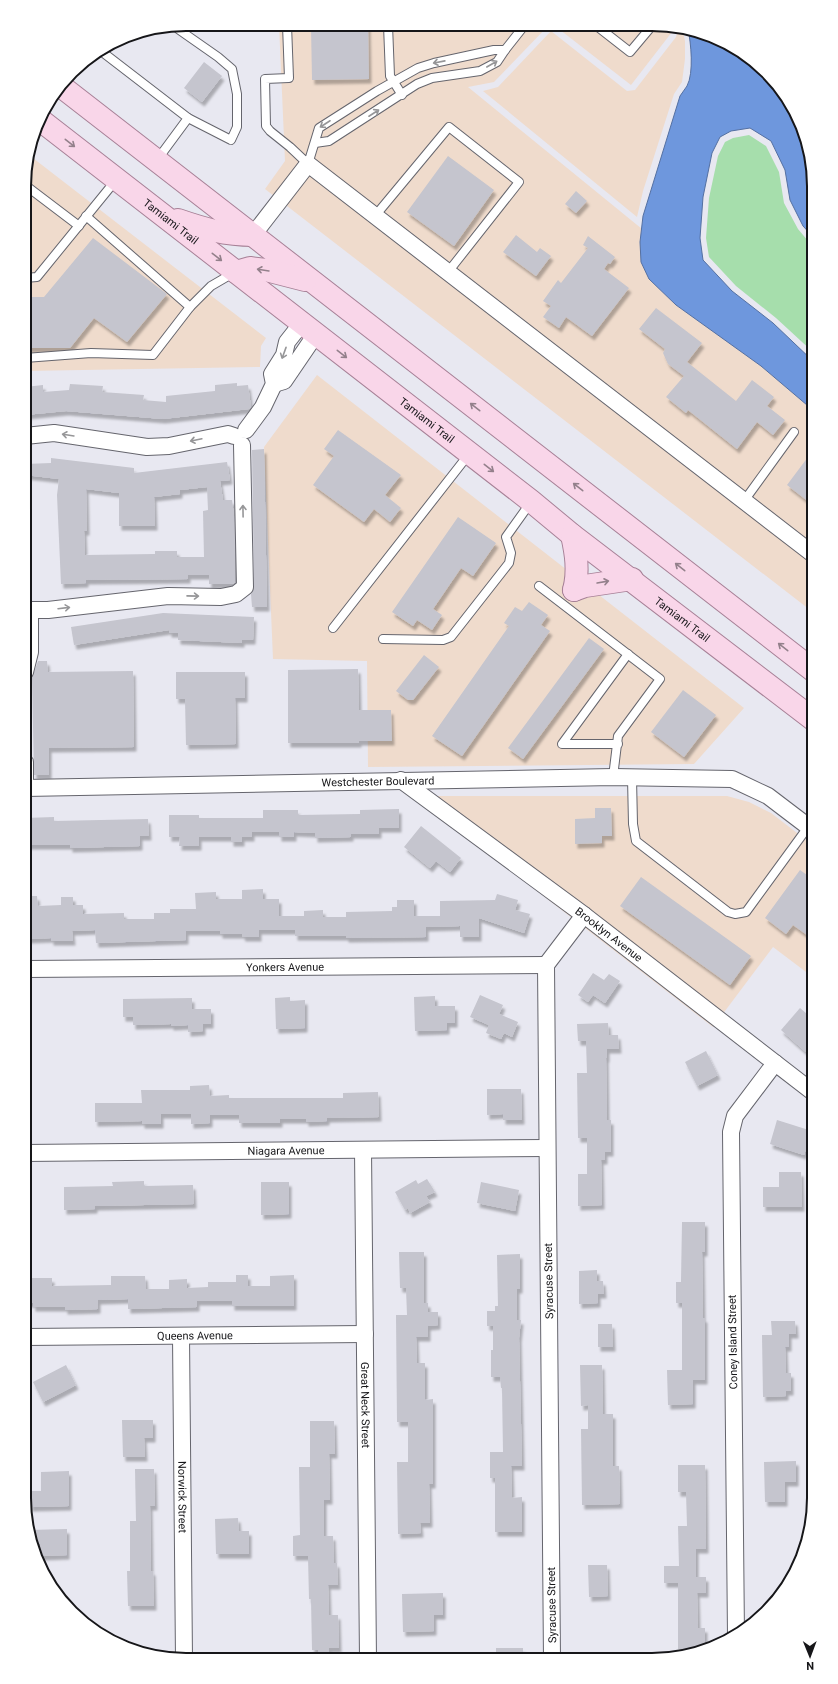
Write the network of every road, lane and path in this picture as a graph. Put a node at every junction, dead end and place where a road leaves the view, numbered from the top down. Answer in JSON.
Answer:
{"nodes":[{"id":1,"x":181,"y":31,"type":"edge"},
{"id":2,"x":287,"y":31,"type":"edge"},
{"id":3,"x":388,"y":31,"type":"edge"},
{"id":4,"x":520,"y":31,"type":"edge"},
{"id":5,"x":604,"y":31,"type":"edge"},
{"id":6,"x":648,"y":31,"type":"edge"},
{"id":7,"x":504,"y":50,"type":"junction"},
{"id":8,"x":105,"y":54,"type":"edge"},
{"id":9,"x":458,"y":59,"type":"junction"},
{"id":10,"x":460,"y":74,"type":"junction"},
{"id":11,"x":394,"y":82,"type":"junction"},
{"id":12,"x":65,"y":89,"type":"edge"},
{"id":13,"x":402,"y":95,"type":"junction"},
{"id":14,"x":188,"y":118,"type":"junction"},
{"id":15,"x":44,"y":124,"type":"edge"},
{"id":16,"x":315,"y":144,"type":"junction"},
{"id":17,"x":157,"y":160,"type":"junction"},
{"id":18,"x":308,"y":164,"type":"junction"},
{"id":19,"x":116,"y":179,"type":"junction"},
{"id":20,"x":31,"y":190,"type":"edge"},
{"id":21,"x":86,"y":216,"type":"junction"},
{"id":22,"x":163,"y":216,"type":"junction"},
{"id":23,"x":376,"y":216,"type":"junction"},
{"id":24,"x":79,"y":226,"type":"junction"},
{"id":25,"x":254,"y":235,"type":"junction"},
{"id":26,"x":236,"y":272,"type":"junction"},
{"id":27,"x":448,"y":272,"type":"junction"},
{"id":28,"x":31,"y":278,"type":"edge"},
{"id":29,"x":314,"y":282,"type":"junction"},
{"id":30,"x":190,"y":307,"type":"junction"},
{"id":31,"x":309,"y":329,"type":"junction"},
{"id":32,"x":31,"y":358,"type":"edge"},
{"id":33,"x":794,"y":432,"type":"dead end"},
{"id":34,"x":31,"y":435,"type":"edge"},
{"id":35,"x":241,"y":437,"type":"junction"},
{"id":36,"x":469,"y":453,"type":"junction"},
{"id":37,"x":531,"y":501,"type":"junction"},
{"id":38,"x":744,"y":501,"type":"junction"},
{"id":39,"x":572,"y":535,"type":"junction"},
{"id":40,"x":807,"y":550,"type":"edge"},
{"id":41,"x":632,"y":579,"type":"junction"},
{"id":42,"x":539,"y":586,"type":"dead end"},
{"id":43,"x":569,"y":597,"type":"junction"},
{"id":44,"x":31,"y":610,"type":"edge"},
{"id":45,"x":333,"y":628,"type":"dead end"},
{"id":46,"x":383,"y":639,"type":"dead end"},
{"id":47,"x":628,"y":654,"type":"junction"},
{"id":48,"x":807,"y":666,"type":"edge"},
{"id":49,"x":807,"y":715,"type":"edge"},
{"id":50,"x":618,"y":744,"type":"junction"},
{"id":51,"x":613,"y":777,"type":"junction"},
{"id":52,"x":632,"y":778,"type":"junction"},
{"id":53,"x":401,"y":780,"type":"junction"},
{"id":54,"x":31,"y":788,"type":"edge"},
{"id":55,"x":807,"y":826,"type":"edge"},
{"id":56,"x":807,"y":834,"type":"edge"},
{"id":57,"x":584,"y":915,"type":"junction"},
{"id":58,"x":546,"y":965,"type":"junction"},
{"id":59,"x":31,"y":970,"type":"edge"},
{"id":60,"x":774,"y":1063,"type":"junction"},
{"id":61,"x":807,"y":1088,"type":"edge"},
{"id":62,"x":548,"y":1148,"type":"junction"},
{"id":63,"x":363,"y":1150,"type":"junction"},
{"id":64,"x":31,"y":1153,"type":"edge"},
{"id":65,"x":365,"y":1334,"type":"junction"},
{"id":66,"x":181,"y":1336,"type":"junction"},
{"id":67,"x":31,"y":1337,"type":"edge"},
{"id":68,"x":736,"y":1628,"type":"edge"},
{"id":69,"x":184,"y":1653,"type":"edge"},
{"id":70,"x":368,"y":1653,"type":"edge"},
{"id":71,"x":552,"y":1653,"type":"edge"}],
"edges":[{"from":1,"to":14,"type":"lane"},
{"from":2,"to":18,"type":"lane"},
{"from":3,"to":11,"type":"lane"},
{"from":4,"to":7,"type":"lane"},
{"from":5,"to":6,"type":"lane"},
{"from":7,"to":9,"type":"lane"},
{"from":10,"to":7,"type":"lane","one_way":true},
{"from":8,"to":14,"type":"lane"},
{"from":9,"to":10,"type":"lane"},
{"from":9,"to":11,"type":"lane","one_way":true},
{"from":10,"to":13,"type":"lane"},
{"from":11,"to":13,"type":"lane"},
{"from":11,"to":16,"type":"lane","one_way":true},
{"from":12,"to":17,"type":"main road"},
{"from":16,"to":13,"type":"lane","one_way":true},
{"from":14,"to":17,"type":"lane"},
{"from":15,"to":19,"type":"main road","name":"Tamiami Trail","one_way":true},
{"from":16,"to":18,"type":"lane"},
{"from":17,"to":25,"type":"main road"},
{"from":18,"to":23,"type":"street"},
{"from":18,"to":25,"type":"street"},
{"from":19,"to":21,"type":"lane"},
{"from":19,"to":22,"type":"main road","name":"Tamiami Trail"},
{"from":20,"to":24,"type":"lane"},
{"from":21,"to":24,"type":"lane"},
{"from":21,"to":30,"type":"lane"},
{"from":22,"to":25,"type":"main road"},
{"from":22,"to":26,"type":"main road","name":"Tamiami Trail","one_way":true},
{"from":23,"to":27,"type":"street"},
{"from":23,"to":27,"type":"lane"},
{"from":24,"to":28,"type":"lane"},
{"from":25,"to":29,"type":"main road"},
{"from":29,"to":26,"type":"main road","one_way":true},
{"from":26,"to":30,"type":"lane"},
{"from":26,"to":31,"type":"main road","name":"Tamiami Trail"},
{"from":27,"to":38,"type":"street"},
{"from":48,"to":29,"type":"main road","one_way":true},
{"from":30,"to":32,"type":"lane"},
{"from":31,"to":35,"type":"street"},
{"from":31,"to":36,"type":"main road","name":"Tamiami Trail","one_way":true},
{"from":33,"to":38,"type":"lane"},
{"from":35,"to":34,"type":"street","one_way":true},
{"from":44,"to":35,"type":"street","one_way":true},
{"from":36,"to":37,"type":"main road","name":"Tamiami Trail","one_way":true},
{"from":36,"to":45,"type":"lane"},
{"from":37,"to":39,"type":"main road","name":"Tamiami Trail"},
{"from":37,"to":46,"type":"lane"},
{"from":38,"to":40,"type":"street"},
{"from":39,"to":41,"type":"main road","name":"Tamiami Trail"},
{"from":39,"to":43,"type":"main road"},
{"from":43,"to":41,"type":"main road","one_way":true},
{"from":41,"to":49,"type":"main road","name":"Tamiami Trail"},
{"from":42,"to":43,"type":"lane"},
{"from":43,"to":47,"type":"lane"},
{"from":47,"to":50,"type":"lane"},
{"from":47,"to":50,"type":"lane"},
{"from":50,"to":51,"type":"lane"},
{"from":51,"to":52,"type":"street","name":"Westchester Boulevard"},
{"from":51,"to":53,"type":"street","name":"Westchester Boulevard"},
{"from":52,"to":55,"type":"street","name":"Westchester Boulevard"},
{"from":52,"to":56,"type":"lane"},
{"from":53,"to":54,"type":"street","name":"Westchester Boulevard"},
{"from":53,"to":57,"type":"street","name":"Brooklyn Avenue"},
{"from":57,"to":58,"type":"street"},
{"from":57,"to":60,"type":"street","name":"Brooklyn Avenue"},
{"from":58,"to":59,"type":"street","name":"Yonkers Avenue"},
{"from":58,"to":62,"type":"street","name":"Syracuse Street"},
{"from":60,"to":61,"type":"street","name":"Brooklyn Avenue"},
{"from":60,"to":68,"type":"street","name":"Coney Island Street"},
{"from":62,"to":63,"type":"street","name":"Niagara Avenue"},
{"from":62,"to":71,"type":"street","name":"Syracuse Street"},
{"from":63,"to":64,"type":"street","name":"Niagara Avenue"},
{"from":63,"to":65,"type":"street","name":"Great Neck Street"},
{"from":65,"to":66,"type":"street","name":"Queens Avenue"},
{"from":65,"to":70,"type":"street","name":"Great Neck Street"},
{"from":66,"to":67,"type":"street","name":"Queens Avenue"},
{"from":66,"to":69,"type":"street","name":"Norwick Street"}]}
